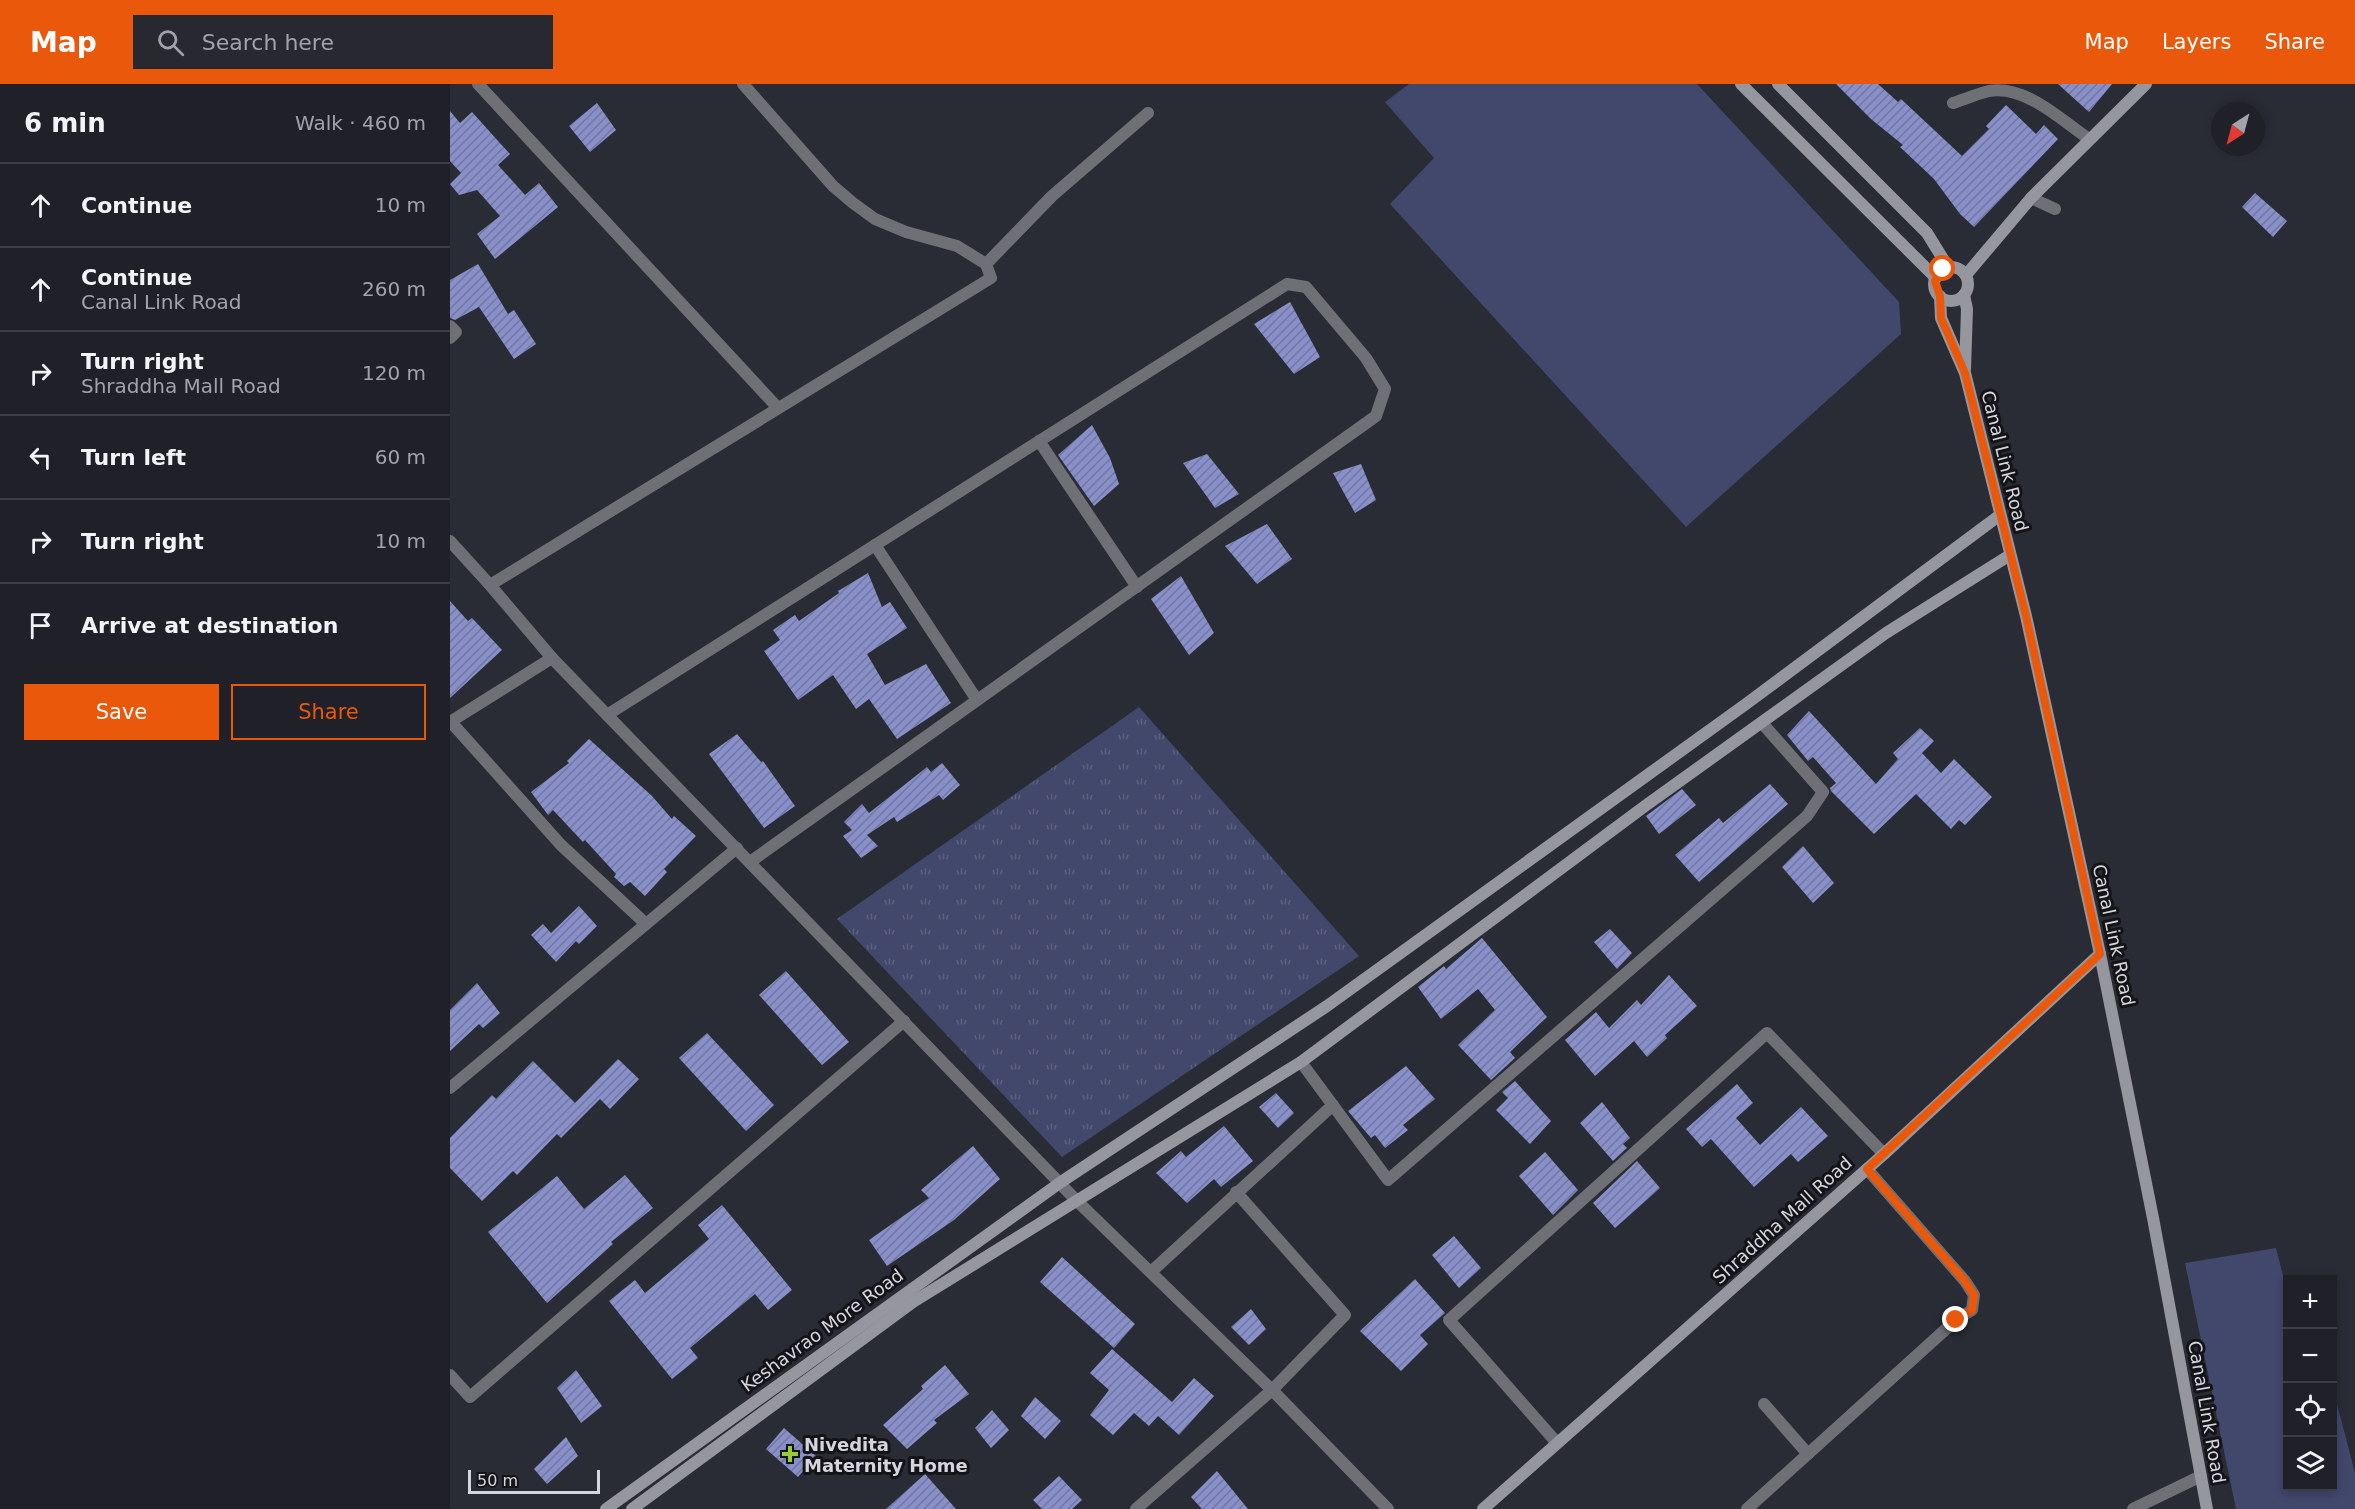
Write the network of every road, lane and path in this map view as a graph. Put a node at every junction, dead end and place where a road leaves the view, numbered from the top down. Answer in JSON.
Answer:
{"nodes":[{"id":1,"x":478,"y":84,"type":"edge"},
{"id":2,"x":743,"y":84,"type":"edge"},
{"id":3,"x":1741,"y":84,"type":"edge"},
{"id":4,"x":1778,"y":84,"type":"edge"},
{"id":5,"x":2146,"y":84,"type":"edge"},
{"id":6,"x":1953,"y":103,"type":"dead end"},
{"id":7,"x":1148,"y":113,"type":"dead end"},
{"id":8,"x":2088,"y":139,"type":"junction"},
{"id":9,"x":2031,"y":198,"type":"junction"},
{"id":10,"x":2055,"y":209,"type":"dead end"},
{"id":11,"x":986,"y":264,"type":"junction"},
{"id":12,"x":1948,"y":267,"type":"junction"},
{"id":13,"x":1966,"y":275,"type":"junction"},
{"id":14,"x":1936,"y":278,"type":"junction"},
{"id":15,"x":1940,"y":296,"type":"junction"},
{"id":16,"x":1964,"y":296,"type":"junction"},
{"id":17,"x":450,"y":326,"type":"edge"},
{"id":18,"x":450,"y":338,"type":"edge"},
{"id":19,"x":1965,"y":373,"type":"junction"},
{"id":20,"x":778,"y":408,"type":"junction"},
{"id":21,"x":1039,"y":441,"type":"junction"},
{"id":22,"x":2000,"y":515,"type":"junction"},
{"id":23,"x":450,"y":541,"type":"edge"},
{"id":24,"x":875,"y":545,"type":"junction"},
{"id":25,"x":2010,"y":555,"type":"junction"},
{"id":26,"x":490,"y":585,"type":"junction"},
{"id":27,"x":1137,"y":587,"type":"junction"},
{"id":28,"x":552,"y":658,"type":"junction"},
{"id":29,"x":977,"y":700,"type":"junction"},
{"id":30,"x":607,"y":715,"type":"junction"},
{"id":31,"x":451,"y":722,"type":"edge"},
{"id":32,"x":1762,"y":723,"type":"junction"},
{"id":33,"x":737,"y":848,"type":"junction"},
{"id":34,"x":750,"y":862,"type":"junction"},
{"id":35,"x":646,"y":924,"type":"junction"},
{"id":36,"x":2100,"y":954,"type":"junction"},
{"id":37,"x":904,"y":1021,"type":"junction"},
{"id":38,"x":1301,"y":1062,"type":"junction"},
{"id":39,"x":450,"y":1088,"type":"edge"},
{"id":40,"x":1333,"y":1105,"type":"junction"},
{"id":41,"x":1884,"y":1154,"type":"junction"},
{"id":42,"x":1867,"y":1169,"type":"junction"},
{"id":43,"x":1061,"y":1182,"type":"junction"},
{"id":44,"x":1236,"y":1192,"type":"junction"},
{"id":45,"x":1076,"y":1200,"type":"junction"},
{"id":46,"x":1151,"y":1272,"type":"junction"},
{"id":47,"x":450,"y":1375,"type":"edge"},
{"id":48,"x":1272,"y":1390,"type":"junction"},
{"id":49,"x":1764,"y":1404,"type":"dead end"},
{"id":50,"x":1557,"y":1443,"type":"junction"},
{"id":51,"x":1808,"y":1454,"type":"junction"},
{"id":52,"x":2201,"y":1476,"type":"junction"},
{"id":53,"x":606,"y":1509,"type":"edge"},
{"id":54,"x":632,"y":1509,"type":"edge"},
{"id":55,"x":1136,"y":1509,"type":"edge"},
{"id":56,"x":1388,"y":1509,"type":"edge"},
{"id":57,"x":1483,"y":1509,"type":"edge"},
{"id":58,"x":1747,"y":1509,"type":"edge"},
{"id":59,"x":2133,"y":1509,"type":"edge"},
{"id":60,"x":2207,"y":1509,"type":"edge"}],
"edges":[{"from":1,"to":20,"type":"street"},
{"from":2,"to":11,"type":"street"},
{"from":3,"to":14,"type":"street"},
{"from":4,"to":12,"type":"street"},
{"from":5,"to":8,"type":"street"},
{"from":6,"to":8,"type":"street"},
{"from":7,"to":11,"type":"street"},
{"from":8,"to":9,"type":"street"},
{"from":9,"to":10,"type":"street"},
{"from":9,"to":13,"type":"street"},
{"from":11,"to":20,"type":"street"},
{"from":12,"to":13,"type":"street"},
{"from":12,"to":14,"type":"street"},
{"from":13,"to":16,"type":"street"},
{"from":14,"to":15,"type":"street"},
{"from":15,"to":16,"type":"street"},
{"from":15,"to":19,"type":"street","name":"Canal Link Road"},
{"from":16,"to":19,"type":"street","name":"Canal Link Road"},
{"from":17,"to":18,"type":"street"},
{"from":19,"to":22,"type":"street","name":"Canal Link Road"},
{"from":20,"to":26,"type":"street"},
{"from":21,"to":24,"type":"street"},
{"from":21,"to":27,"type":"street"},
{"from":21,"to":27,"type":"street"},
{"from":22,"to":25,"type":"street","name":"Canal Link Road"},
{"from":22,"to":43,"type":"street","name":"Keshavrao More Road"},
{"from":23,"to":26,"type":"street"},
{"from":24,"to":29,"type":"street"},
{"from":24,"to":30,"type":"street"},
{"from":25,"to":32,"type":"street"},
{"from":25,"to":36,"type":"street","name":"Canal Link Road"},
{"from":26,"to":28,"type":"street"},
{"from":27,"to":29,"type":"street"},
{"from":28,"to":30,"type":"street"},
{"from":28,"to":31,"type":"street"},
{"from":29,"to":34,"type":"street"},
{"from":30,"to":33,"type":"street"},
{"from":31,"to":35,"type":"street"},
{"from":32,"to":38,"type":"street"},
{"from":32,"to":40,"type":"street"},
{"from":33,"to":34,"type":"street"},
{"from":33,"to":35,"type":"street"},
{"from":34,"to":37,"type":"street"},
{"from":35,"to":39,"type":"street"},
{"from":36,"to":41,"type":"street","name":"Shraddha Mall Road"},
{"from":36,"to":52,"type":"street","name":"Canal Link Road"},
{"from":37,"to":43,"type":"street"},
{"from":37,"to":47,"type":"street"},
{"from":38,"to":40,"type":"street"},
{"from":38,"to":45,"type":"street"},
{"from":40,"to":44,"type":"street"},
{"from":41,"to":42,"type":"street","name":"Shraddha Mall Road"},
{"from":41,"to":50,"type":"street"},
{"from":42,"to":50,"type":"street","name":"Shraddha Mall Road"},
{"from":42,"to":51,"type":"street"},
{"from":43,"to":45,"type":"street"},
{"from":43,"to":53,"type":"street","name":"Keshavrao More Road"},
{"from":44,"to":46,"type":"street"},
{"from":44,"to":48,"type":"street"},
{"from":45,"to":46,"type":"street"},
{"from":45,"to":54,"type":"street"},
{"from":46,"to":48,"type":"street"},
{"from":48,"to":55,"type":"street"},
{"from":48,"to":56,"type":"street"},
{"from":49,"to":51,"type":"street"},
{"from":50,"to":57,"type":"street","name":"Shraddha Mall Road"},
{"from":51,"to":58,"type":"street"},
{"from":52,"to":59,"type":"street"},
{"from":52,"to":60,"type":"street","name":"Canal Link Road"}]}
